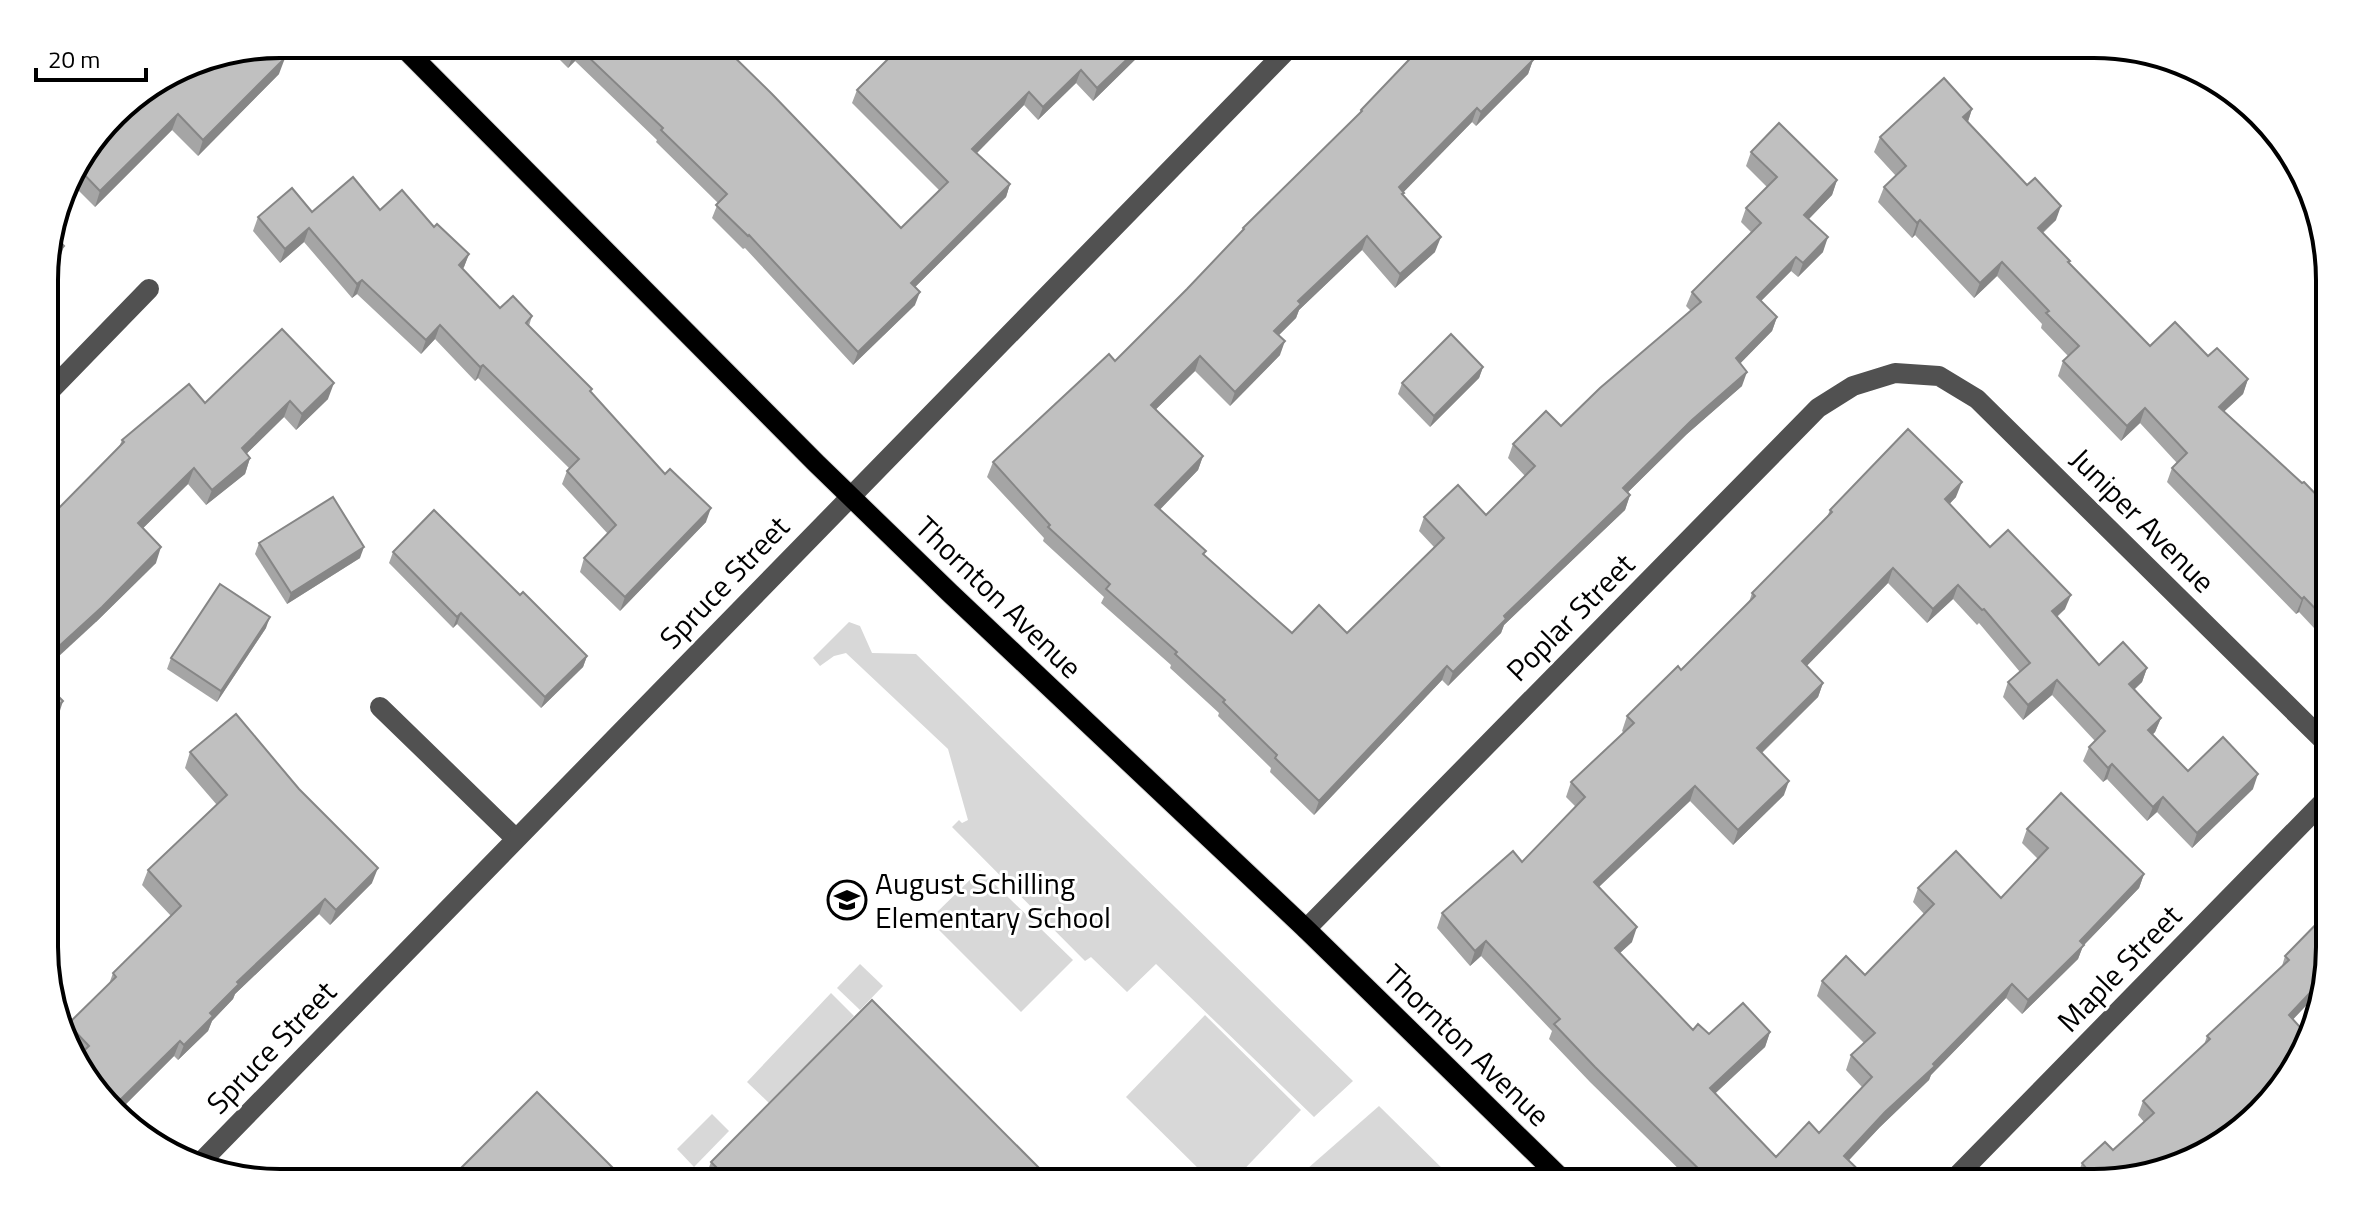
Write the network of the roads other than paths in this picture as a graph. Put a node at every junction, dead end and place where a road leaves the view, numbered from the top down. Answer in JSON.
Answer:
{"nodes":[{"id":1,"x":414,"y":58,"type":"edge"},
{"id":2,"x":1279,"y":58,"type":"edge"},
{"id":3,"x":149,"y":289,"type":"dead end"},
{"id":4,"x":1895,"y":373,"type":"joint"},
{"id":5,"x":58,"y":383,"type":"edge"},
{"id":6,"x":851,"y":496,"type":"junction"},
{"id":7,"x":380,"y":707,"type":"dead end"},
{"id":8,"x":2316,"y":733,"type":"edge"},
{"id":9,"x":2316,"y":809,"type":"edge"},
{"id":10,"x":515,"y":838,"type":"junction"},
{"id":11,"x":1306,"y":929,"type":"junction"},
{"id":12,"x":207,"y":1156,"type":"edge"},
{"id":13,"x":1552,"y":1169,"type":"edge"},
{"id":14,"x":1964,"y":1169,"type":"edge"}],
"edges":[{"from":1,"to":6,"type":"main road","name":"Thornton Avenue"},
{"from":2,"to":6,"type":"street","name":"Spruce Street"},
{"from":3,"to":5,"type":"street"},
{"from":4,"to":8,"type":"street","name":"Juniper Avenue"},
{"from":4,"to":11,"type":"street","name":"Poplar Street"},
{"from":6,"to":10,"type":"street","name":"Spruce Street"},
{"from":6,"to":11,"type":"main road","name":"Thornton Avenue"},
{"from":7,"to":10,"type":"street"},
{"from":9,"to":14,"type":"street","name":"Maple Street"},
{"from":10,"to":12,"type":"street","name":"Spruce Street"},
{"from":11,"to":13,"type":"main road","name":"Thornton Avenue"}]}
